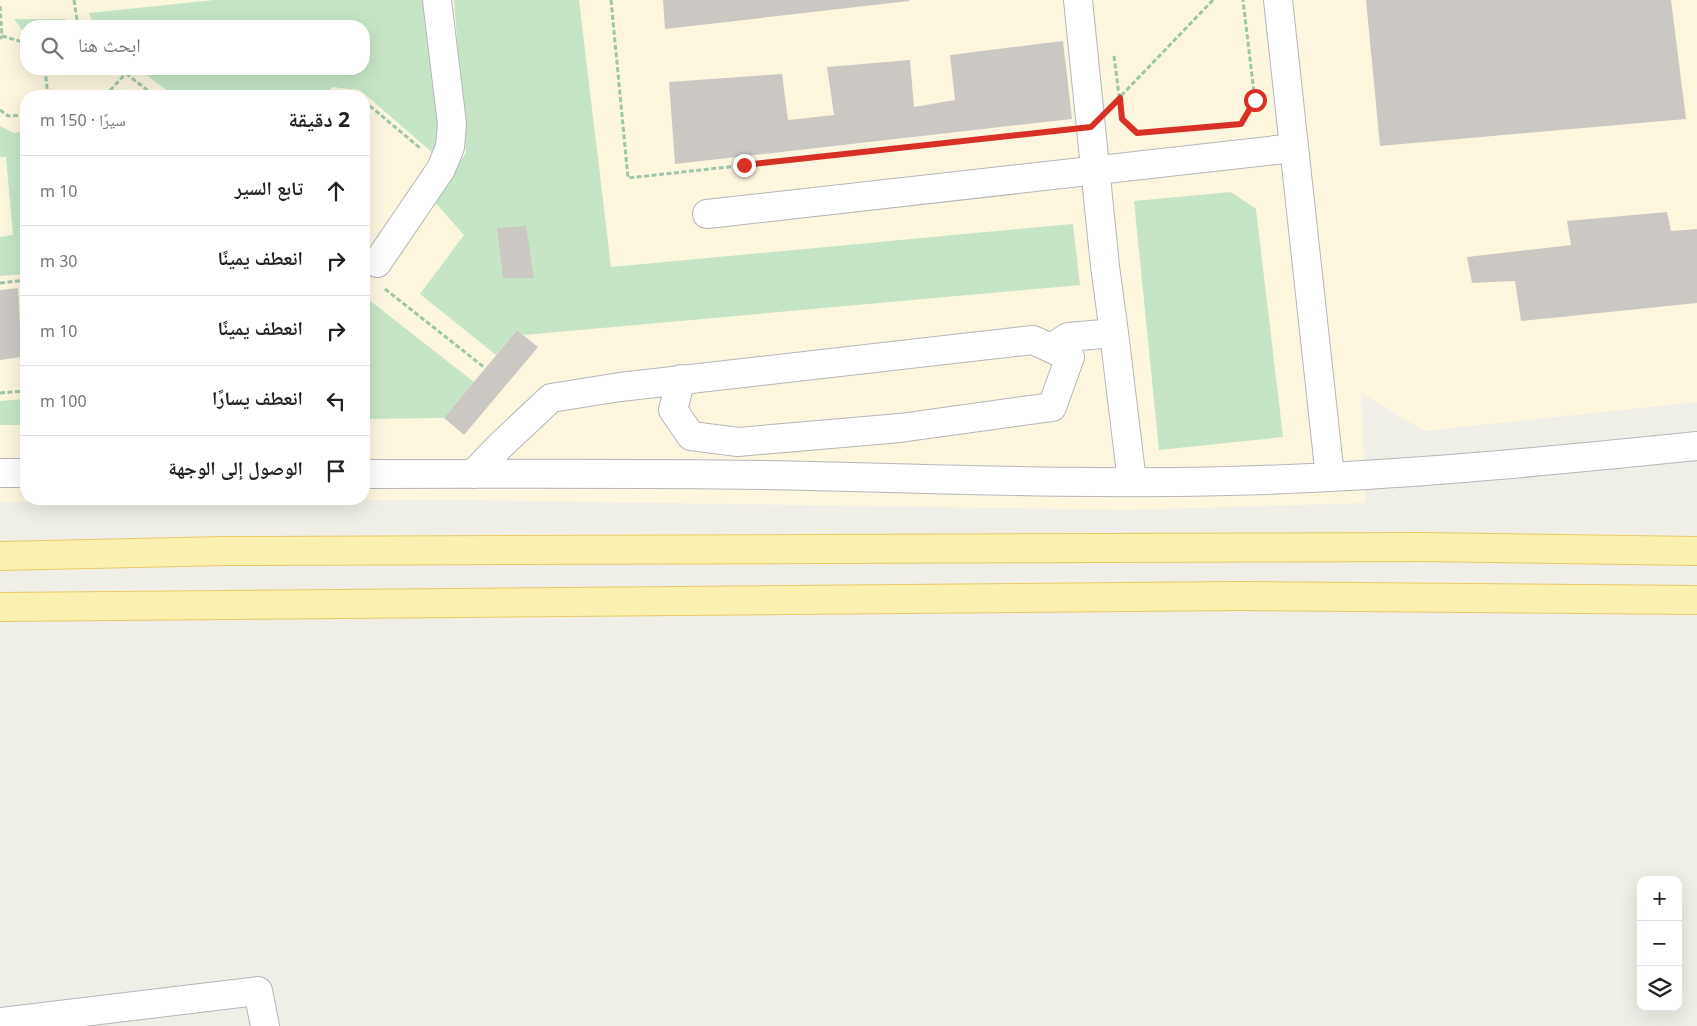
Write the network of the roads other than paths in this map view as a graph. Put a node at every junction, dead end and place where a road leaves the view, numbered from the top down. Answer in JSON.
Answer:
{"nodes":[{"id":1,"x":437,"y":0,"type":"edge"},
{"id":2,"x":1078,"y":0,"type":"edge"},
{"id":3,"x":1278,"y":0,"type":"edge"},
{"id":4,"x":1294,"y":148,"type":"junction"},
{"id":5,"x":1095,"y":170,"type":"junction"},
{"id":6,"x":707,"y":214,"type":"dead end"},
{"id":7,"x":379,"y":274,"type":"road end"},
{"id":8,"x":1114,"y":333,"type":"junction"},
{"id":9,"x":1051,"y":348,"type":"junction"},
{"id":10,"x":681,"y":379,"type":"junction"},
{"id":11,"x":1697,"y":446,"type":"edge"},
{"id":12,"x":0,"y":473,"type":"edge"},
{"id":13,"x":20,"y":473,"type":"edge"},
{"id":14,"x":370,"y":474,"type":"edge"},
{"id":15,"x":473,"y":474,"type":"junction"},
{"id":16,"x":1330,"y":477,"type":"junction"},
{"id":17,"x":1132,"y":482,"type":"junction"},
{"id":18,"x":1697,"y":551,"type":"edge"},
{"id":19,"x":0,"y":556,"type":"edge"},
{"id":20,"x":1697,"y":600,"type":"edge"},
{"id":21,"x":0,"y":607,"type":"edge"},
{"id":22,"x":0,"y":1022,"type":"edge"},
{"id":23,"x":265,"y":1026,"type":"edge"}],
"edges":[{"from":1,"to":7,"type":"street"},
{"from":2,"to":5,"type":"street"},
{"from":3,"to":4,"type":"street"},
{"from":4,"to":5,"type":"street"},
{"from":4,"to":16,"type":"street"},
{"from":5,"to":6,"type":"street"},
{"from":5,"to":8,"type":"street"},
{"from":8,"to":9,"type":"street"},
{"from":8,"to":17,"type":"street"},
{"from":9,"to":10,"type":"street"},
{"from":9,"to":10,"type":"street"},
{"from":10,"to":15,"type":"street"},
{"from":11,"to":16,"type":"street"},
{"from":12,"to":13,"type":"street"},
{"from":14,"to":15,"type":"street"},
{"from":15,"to":17,"type":"street"},
{"from":16,"to":17,"type":"street"},
{"from":18,"to":19,"type":"main road"},
{"from":20,"to":21,"type":"main road"},
{"from":22,"to":23,"type":"street"}]}
